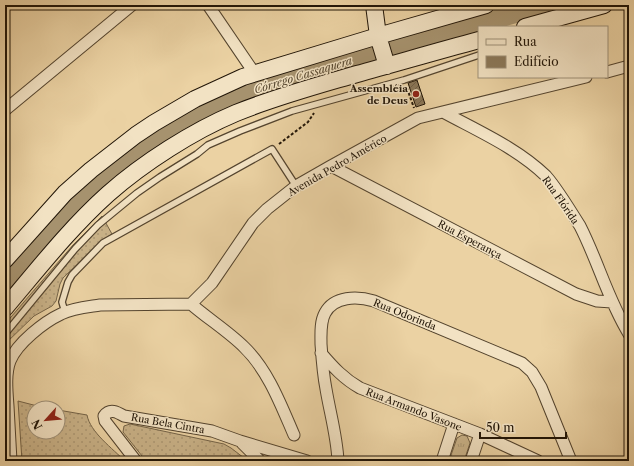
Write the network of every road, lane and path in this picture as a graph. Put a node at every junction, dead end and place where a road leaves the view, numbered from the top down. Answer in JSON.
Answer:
{"nodes":[{"id":1,"x":132,"y":5,"type":"edge"},
{"id":2,"x":208,"y":5,"type":"edge"},
{"id":3,"x":374,"y":5,"type":"edge"},
{"id":4,"x":486,"y":5,"type":"edge"},
{"id":5,"x":604,"y":5,"type":"edge"},
{"id":6,"x":529,"y":26,"type":"edge"},
{"id":7,"x":478,"y":40,"type":"edge"},
{"id":8,"x":383,"y":52,"type":"junction"},
{"id":9,"x":478,"y":55,"type":"edge"},
{"id":10,"x":629,"y":66,"type":"edge"},
{"id":11,"x":608,"y":72,"type":"edge"},
{"id":12,"x":254,"y":74,"type":"junction"},
{"id":13,"x":582,"y":78,"type":"edge"},
{"id":14,"x":404,"y":80,"type":"junction"},
{"id":15,"x":318,"y":103,"type":"junction"},
{"id":16,"x":5,"y":110,"type":"edge"},
{"id":17,"x":443,"y":112,"type":"junction"},
{"id":18,"x":418,"y":118,"type":"junction"},
{"id":19,"x":272,"y":150,"type":"junction"},
{"id":20,"x":331,"y":166,"type":"junction"},
{"id":21,"x":296,"y":186,"type":"junction"},
{"id":22,"x":5,"y":260,"type":"edge"},
{"id":23,"x":612,"y":302,"type":"junction"},
{"id":24,"x":191,"y":304,"type":"junction"},
{"id":25,"x":5,"y":308,"type":"edge"},
{"id":26,"x":65,"y":312,"type":"junction"},
{"id":27,"x":5,"y":334,"type":"edge"},
{"id":28,"x":629,"y":334,"type":"edge"},
{"id":29,"x":321,"y":353,"type":"junction"},
{"id":30,"x":454,"y":424,"type":"junction"},
{"id":31,"x":480,"y":434,"type":"junction"},
{"id":32,"x":294,"y":435,"type":"dead end"},
{"id":33,"x":240,"y":441,"type":"junction"},
{"id":34,"x":11,"y":461,"type":"edge"},
{"id":35,"x":136,"y":461,"type":"edge"},
{"id":36,"x":260,"y":461,"type":"edge"},
{"id":37,"x":307,"y":461,"type":"edge"},
{"id":38,"x":338,"y":461,"type":"edge"},
{"id":39,"x":442,"y":461,"type":"edge"},
{"id":40,"x":471,"y":461,"type":"edge"},
{"id":41,"x":538,"y":461,"type":"edge"},
{"id":42,"x":571,"y":461,"type":"edge"}],
"edges":[{"from":1,"to":16,"type":"street"},
{"from":2,"to":12,"type":"street"},
{"from":3,"to":8,"type":"main road"},
{"from":4,"to":8,"type":"main road"},
{"from":5,"to":6,"type":"main road"},
{"from":7,"to":8,"type":"main road"},
{"from":8,"to":12,"type":"main road"},
{"from":8,"to":25,"type":"main road"},
{"from":9,"to":14,"type":"lane"},
{"from":10,"to":11,"type":"street"},
{"from":12,"to":22,"type":"main road"},
{"from":13,"to":17,"type":"street","name":"Avenida Pedro Américo"},
{"from":14,"to":15,"type":"lane"},
{"from":14,"to":18,"type":"path"},
{"from":15,"to":19,"type":"path"},
{"from":15,"to":27,"type":"lane"},
{"from":17,"to":18,"type":"street","name":"Avenida Pedro Américo"},
{"from":17,"to":23,"type":"street","name":"Rua Flórida"},
{"from":18,"to":20,"type":"street","name":"Avenida Pedro Américo"},
{"from":19,"to":21,"type":"lane"},
{"from":19,"to":26,"type":"lane"},
{"from":20,"to":21,"type":"street","name":"Avenida Pedro Américo"},
{"from":20,"to":23,"type":"street","name":"Rua Esperança"},
{"from":21,"to":24,"type":"street","name":"Avenida Pedro Américo"},
{"from":23,"to":28,"type":"street","name":"Rua Flórida"},
{"from":24,"to":26,"type":"street"},
{"from":24,"to":32,"type":"street"},
{"from":26,"to":34,"type":"street"},
{"from":29,"to":30,"type":"street","name":"Rua Armando Vasone"},
{"from":29,"to":38,"type":"street","name":"Rua Odorinda"},
{"from":29,"to":42,"type":"street","name":"Rua Odorinda"},
{"from":30,"to":31,"type":"street","name":"Rua Armando Vasone"},
{"from":30,"to":39,"type":"street"},
{"from":31,"to":40,"type":"street"},
{"from":31,"to":41,"type":"street","name":"Rua Armando Vasone"},
{"from":33,"to":35,"type":"street","name":"Rua Bela Cintra"},
{"from":33,"to":36,"type":"street","name":"Rua Bela Cintra"},
{"from":33,"to":37,"type":"street","name":"Rua Bela Cintra"}]}
